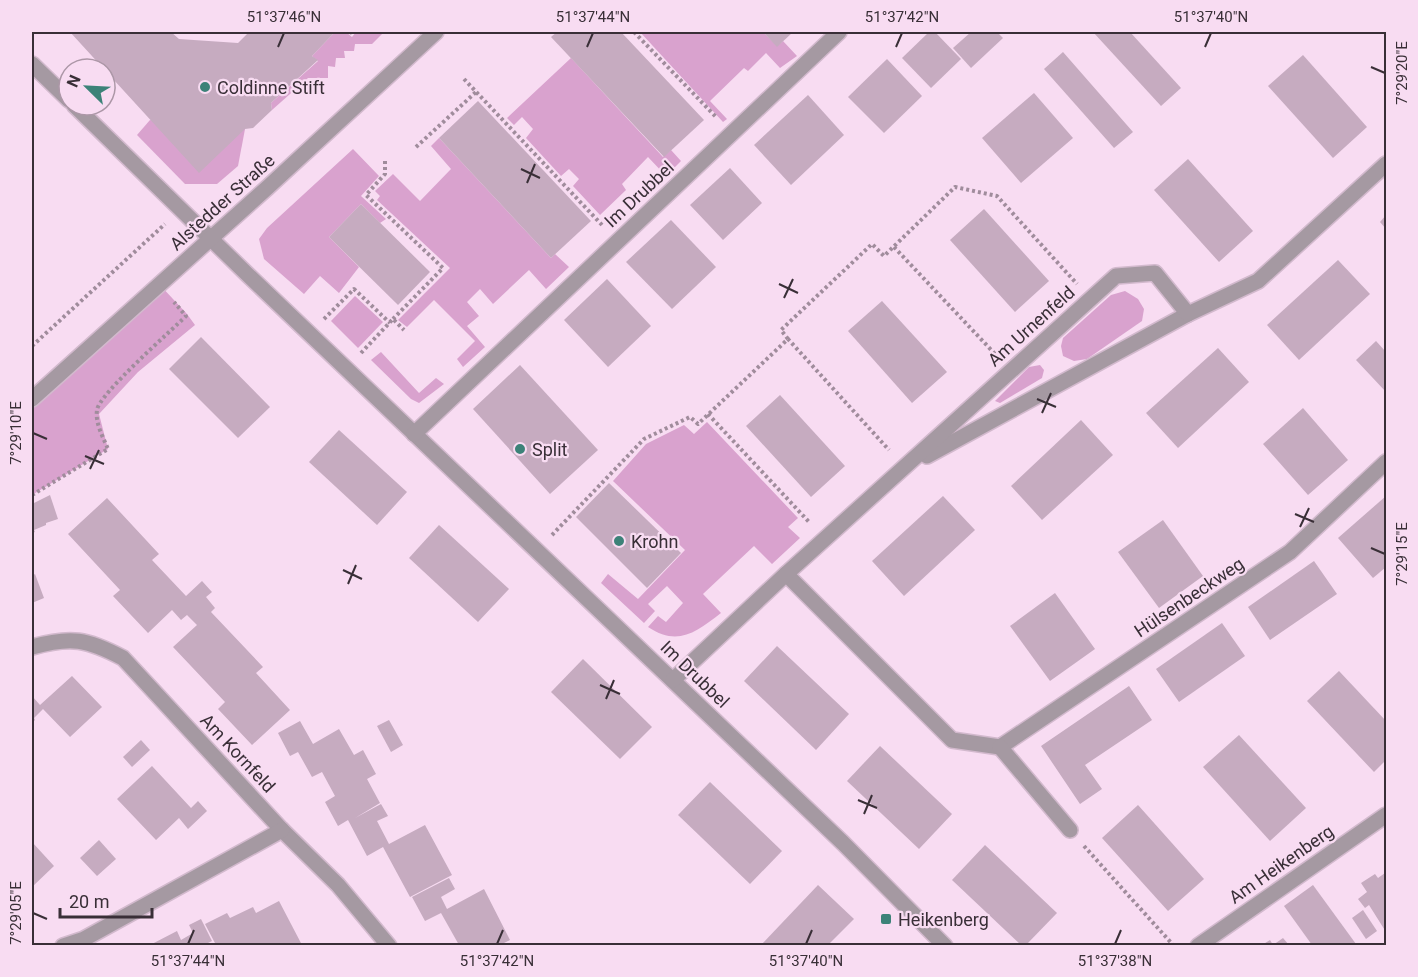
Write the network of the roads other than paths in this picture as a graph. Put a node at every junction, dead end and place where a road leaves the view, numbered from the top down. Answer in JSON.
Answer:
{"nodes":[{"id":1,"x":436,"y":32,"type":"edge"},
{"id":2,"x":838,"y":32,"type":"edge"},
{"id":3,"x":32,"y":64,"type":"edge"},
{"id":4,"x":57,"y":88,"type":"edge"},
{"id":5,"x":86,"y":117,"type":"edge"},
{"id":6,"x":1386,"y":164,"type":"edge"},
{"id":7,"x":211,"y":238,"type":"junction"},
{"id":8,"x":1188,"y":314,"type":"junction"},
{"id":9,"x":32,"y":399,"type":"edge"},
{"id":10,"x":414,"y":434,"type":"junction"},
{"id":11,"x":1386,"y":462,"type":"edge"},
{"id":12,"x":905,"y":467,"type":"junction"},
{"id":13,"x":786,"y":574,"type":"junction"},
{"id":14,"x":32,"y":647,"type":"edge"},
{"id":15,"x":673,"y":680,"type":"junction"},
{"id":16,"x":1000,"y":747,"type":"junction"},
{"id":17,"x":1386,"y":815,"type":"edge"},
{"id":18,"x":282,"y":830,"type":"junction"},
{"id":19,"x":1070,"y":830,"type":"road end"},
{"id":20,"x":63,"y":945,"type":"edge"},
{"id":21,"x":389,"y":945,"type":"edge"},
{"id":22,"x":945,"y":945,"type":"edge"},
{"id":23,"x":1198,"y":945,"type":"edge"}],
"edges":[{"from":1,"to":7,"type":"street","name":"Alstedder Straße"},
{"from":2,"to":10,"type":"street","name":"Im Drubbel"},
{"from":3,"to":4,"type":"street"},
{"from":5,"to":7,"type":"street","name":"Im Drubbel"},
{"from":6,"to":8,"type":"street","name":"Am Urnenfeld"},
{"from":7,"to":9,"type":"street","name":"Alstedder Straße"},
{"from":7,"to":10,"type":"street","name":"Im Drubbel"},
{"from":8,"to":12,"type":"street","name":"Am Urnenfeld"},
{"from":8,"to":12,"type":"street","name":"Am Urnenfeld"},
{"from":10,"to":15,"type":"street","name":"Im Drubbel"},
{"from":11,"to":16,"type":"street","name":"Hülsenbeckweg"},
{"from":12,"to":13,"type":"street","name":"Am Urnenfeld"},
{"from":13,"to":15,"type":"street","name":"Am Urnenfeld"},
{"from":13,"to":16,"type":"street"},
{"from":14,"to":18,"type":"street","name":"Am Kornfeld"},
{"from":15,"to":22,"type":"street","name":"Im Drubbel"},
{"from":16,"to":19,"type":"street"},
{"from":17,"to":23,"type":"street","name":"Am Heikenberg"},
{"from":18,"to":20,"type":"street"},
{"from":18,"to":21,"type":"street","name":"Am Kornfeld"}]}
